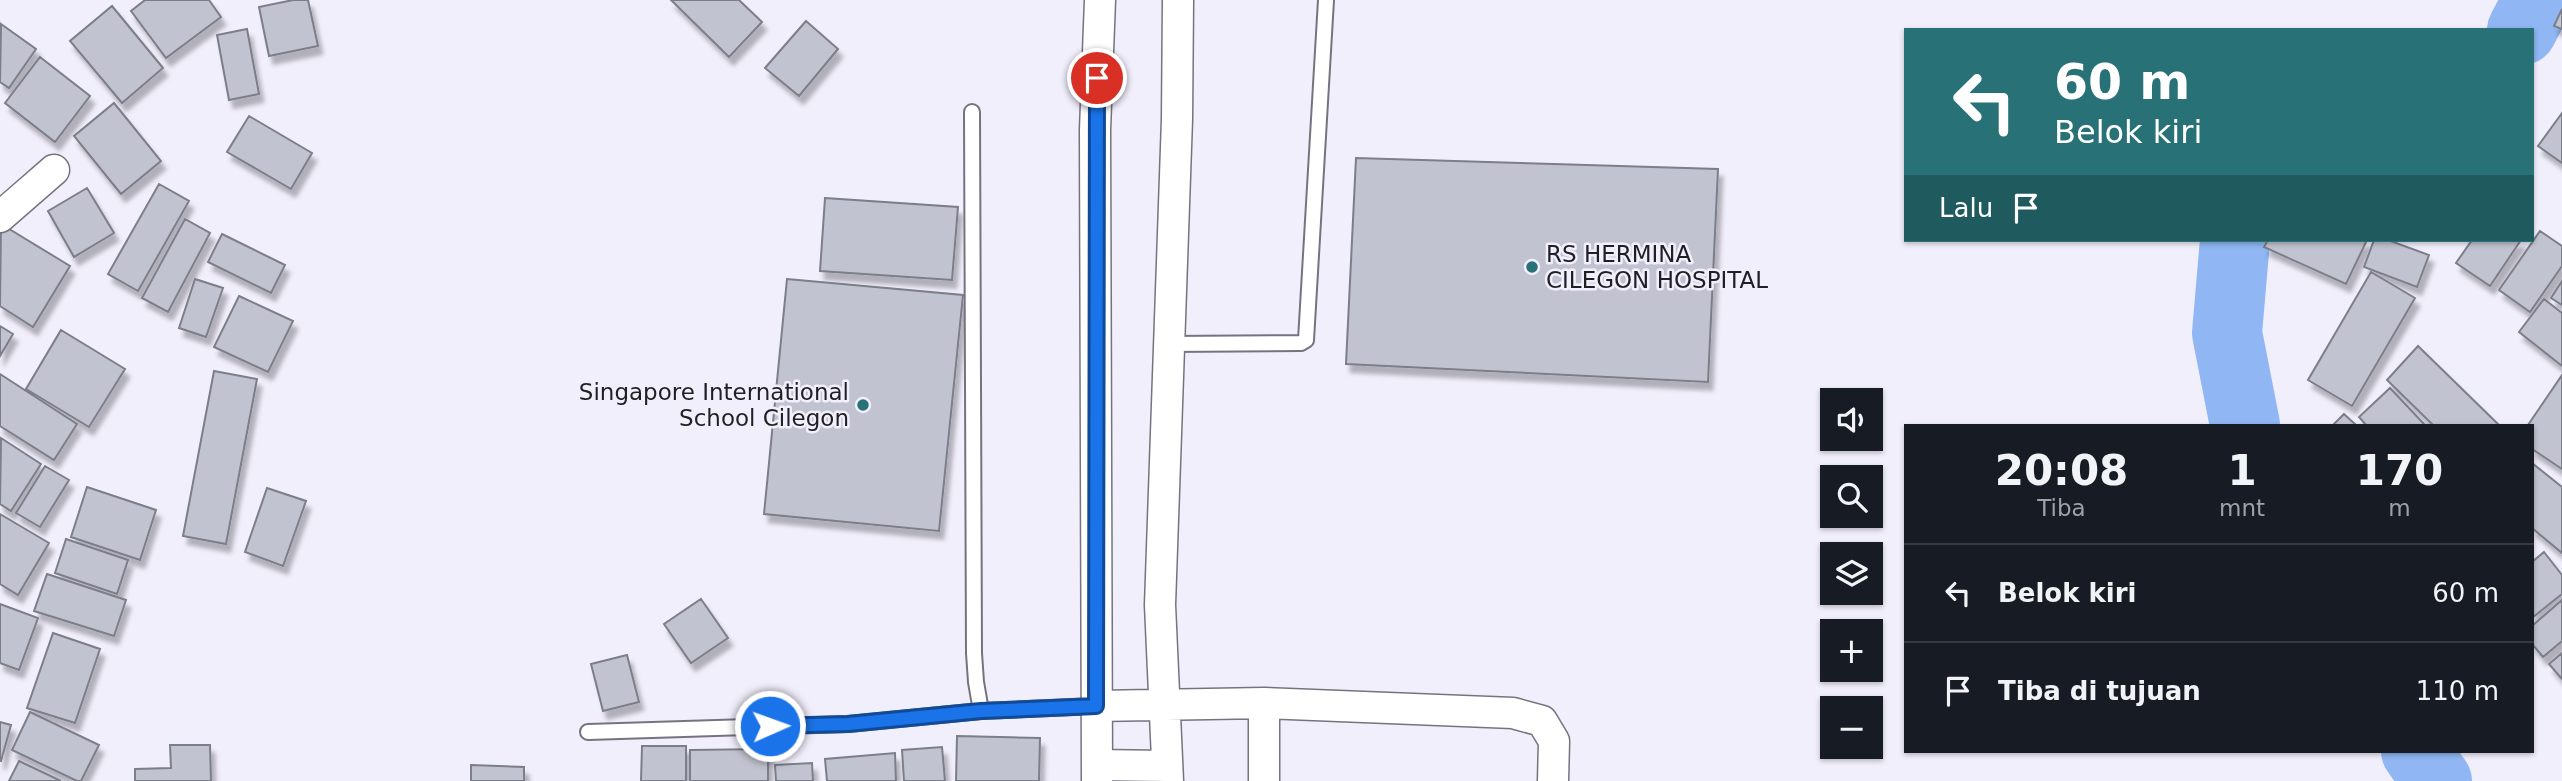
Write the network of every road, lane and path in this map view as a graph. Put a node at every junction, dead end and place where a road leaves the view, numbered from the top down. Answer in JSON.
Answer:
{"nodes":[{"id":1,"x":1100,"y":0,"type":"edge"},
{"id":2,"x":1178,"y":0,"type":"edge"},
{"id":3,"x":1326,"y":0,"type":"edge"},
{"id":4,"x":972,"y":112,"type":"dead end"},
{"id":5,"x":54,"y":170,"type":"dead end"},
{"id":6,"x":0,"y":217,"type":"edge"},
{"id":7,"x":1169,"y":344,"type":"junction"},
{"id":8,"x":1264,"y":703,"type":"junction"},
{"id":9,"x":1165,"y":704,"type":"junction"},
{"id":10,"x":1096,"y":706,"type":"junction"},
{"id":11,"x":981,"y":711,"type":"junction"},
{"id":12,"x":588,"y":732,"type":"dead end"},
{"id":13,"x":1097,"y":773,"type":"edge"},
{"id":14,"x":1167,"y":774,"type":"edge"},
{"id":15,"x":1264,"y":781,"type":"edge"},
{"id":16,"x":1553,"y":781,"type":"edge"}],
"edges":[{"from":1,"to":10,"type":"street"},
{"from":2,"to":7,"type":"street"},
{"from":3,"to":7,"type":"lane"},
{"from":4,"to":11,"type":"lane"},
{"from":5,"to":6,"type":"street"},
{"from":7,"to":9,"type":"street"},
{"from":8,"to":9,"type":"street"},
{"from":8,"to":15,"type":"street"},
{"from":8,"to":16,"type":"street"},
{"from":9,"to":10,"type":"street"},
{"from":9,"to":14,"type":"street"},
{"from":10,"to":11,"type":"lane"},
{"from":10,"to":13,"type":"street"},
{"from":11,"to":12,"type":"lane"},
{"from":13,"to":14,"type":"street"}]}
